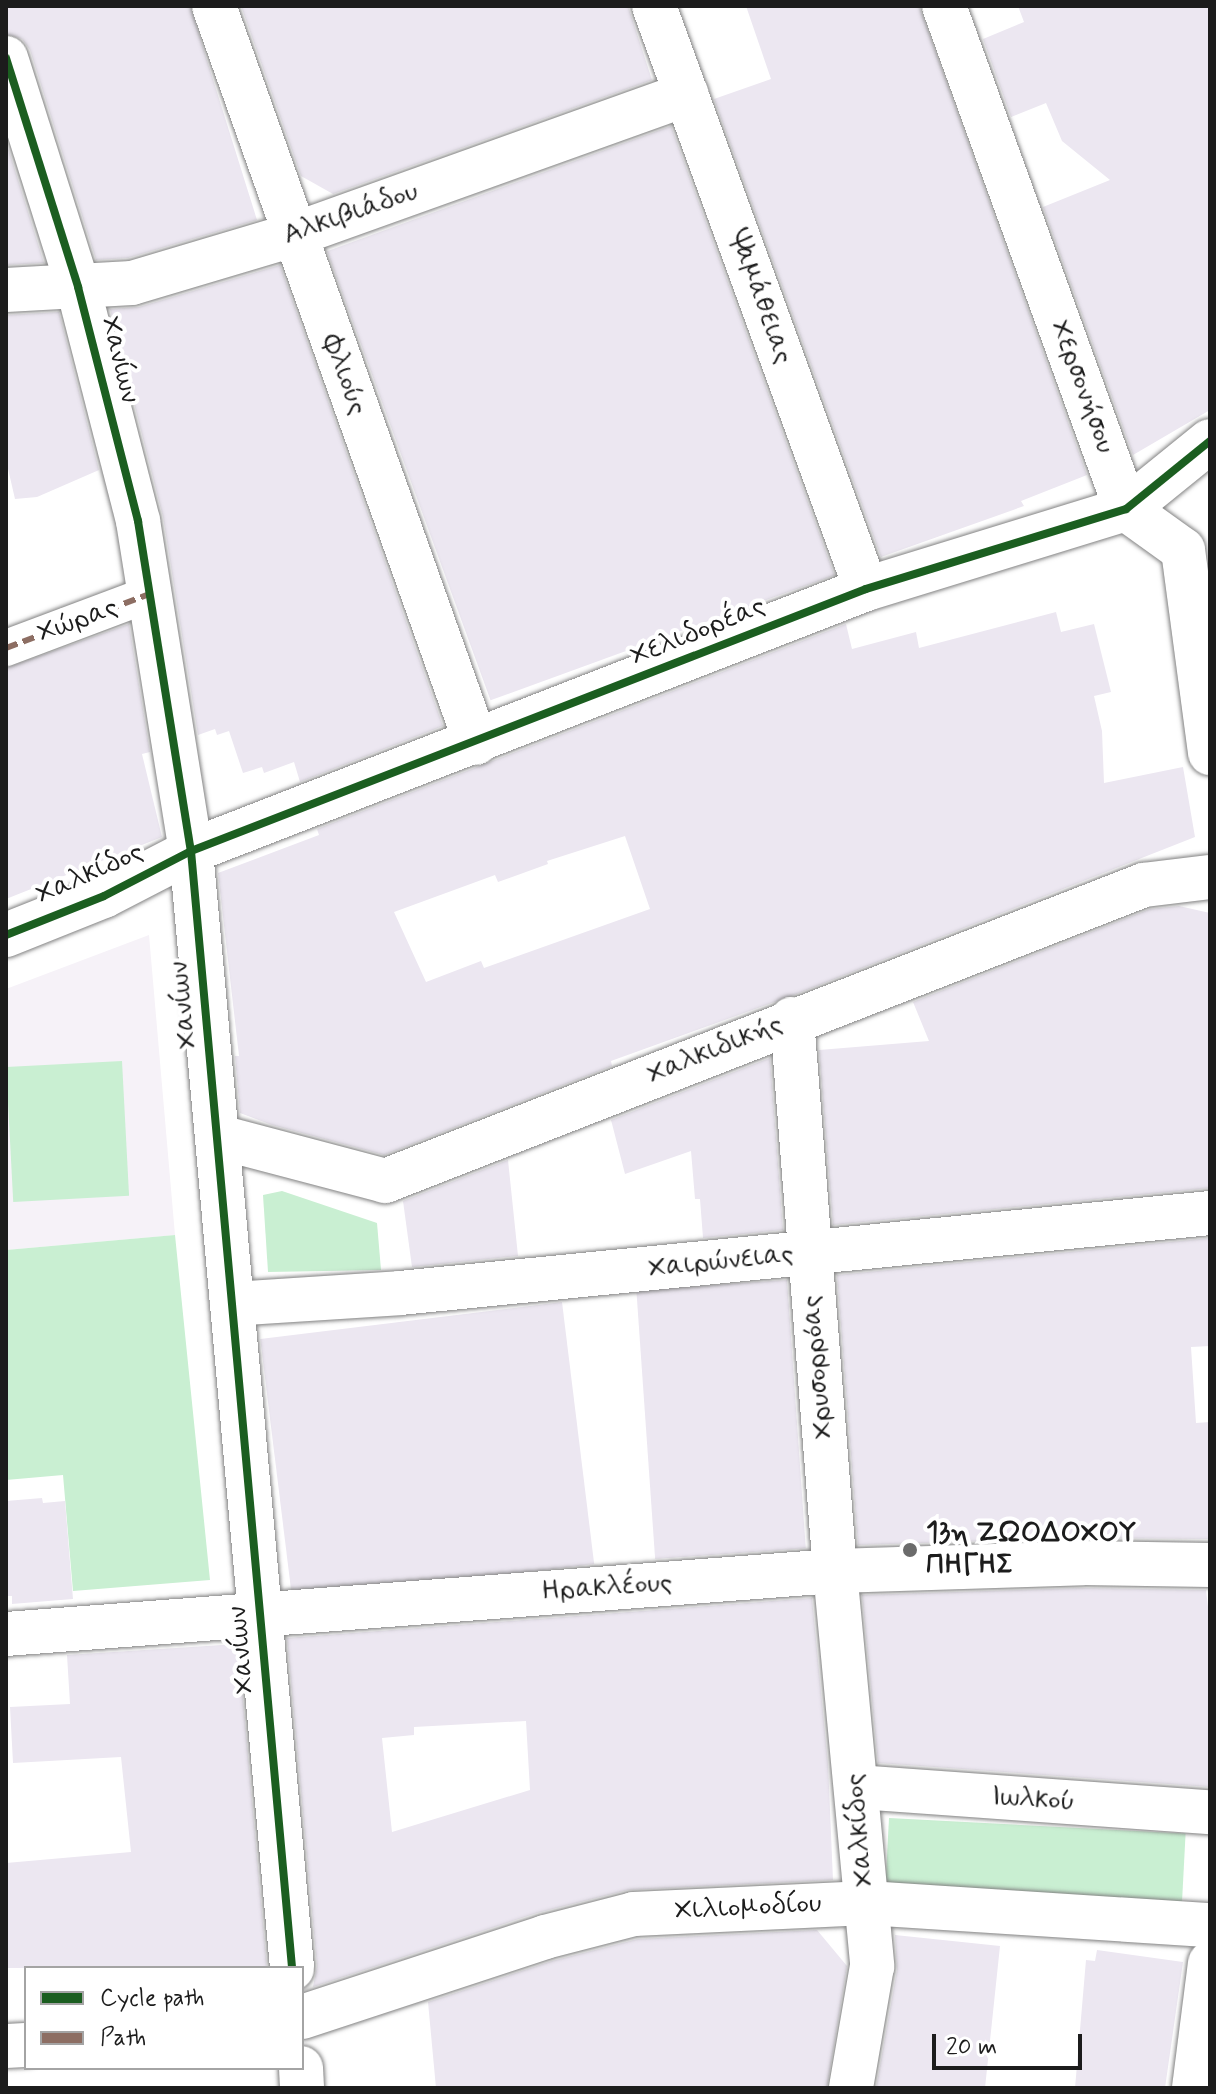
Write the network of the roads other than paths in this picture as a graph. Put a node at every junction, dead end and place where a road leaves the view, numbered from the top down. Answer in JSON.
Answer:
{"nodes":[{"id":1,"x":214,"y":6,"type":"edge"},
{"id":2,"x":654,"y":6,"type":"edge"},
{"id":3,"x":944,"y":6,"type":"edge"},
{"id":4,"x":6,"y":58,"type":"edge"},
{"id":5,"x":686,"y":94,"type":"junction"},
{"id":6,"x":293,"y":235,"type":"junction"},
{"id":7,"x":78,"y":287,"type":"junction"},
{"id":8,"x":6,"y":290,"type":"edge"},
{"id":9,"x":1210,"y":441,"type":"edge"},
{"id":10,"x":1126,"y":509,"type":"junction"},
{"id":11,"x":1196,"y":549,"type":"edge"},
{"id":12,"x":866,"y":589,"type":"junction"},
{"id":13,"x":150,"y":594,"type":"junction"},
{"id":14,"x":6,"y":648,"type":"edge"},
{"id":15,"x":476,"y":743,"type":"junction"},
{"id":16,"x":1210,"y":753,"type":"edge"},
{"id":17,"x":191,"y":851,"type":"junction"},
{"id":18,"x":1210,"y":877,"type":"edge"},
{"id":19,"x":6,"y":935,"type":"edge"},
{"id":20,"x":792,"y":1019,"type":"junction"},
{"id":21,"x":219,"y":1137,"type":"junction"},
{"id":22,"x":1210,"y":1213,"type":"edge"},
{"id":23,"x":809,"y":1253,"type":"junction"},
{"id":24,"x":232,"y":1304,"type":"junction"},
{"id":25,"x":1210,"y":1565,"type":"edge"},
{"id":26,"x":835,"y":1571,"type":"junction"},
{"id":27,"x":261,"y":1613,"type":"junction"},
{"id":28,"x":6,"y":1634,"type":"edge"},
{"id":29,"x":857,"y":1787,"type":"junction"},
{"id":30,"x":1210,"y":1812,"type":"edge"},
{"id":31,"x":867,"y":1903,"type":"junction"},
{"id":32,"x":1210,"y":1925,"type":"edge"},
{"id":33,"x":1210,"y":1963,"type":"edge"},
{"id":34,"x":292,"y":1966,"type":"edge"},
{"id":35,"x":304,"y":2016,"type":"edge"},
{"id":36,"x":851,"y":2088,"type":"edge"},
{"id":37,"x":1194,"y":2088,"type":"edge"}],
"edges":[{"from":1,"to":6,"type":"street","name":"Φλιούς"},
{"from":2,"to":5,"type":"street","name":"Ψαμάθειας"},
{"from":3,"to":10,"type":"street","name":"Χερσονήσου"},
{"from":4,"to":7,"type":"street","name":"Χανίων"},
{"from":5,"to":6,"type":"street","name":"Αλκιβιάδου"},
{"from":5,"to":12,"type":"street","name":"Ψαμάθειας"},
{"from":6,"to":7,"type":"street","name":"Αλκιβιάδου"},
{"from":6,"to":15,"type":"street","name":"Φλιούς"},
{"from":7,"to":8,"type":"street","name":"Αλκιβιάδου"},
{"from":7,"to":13,"type":"street","name":"Χανίων"},
{"from":9,"to":10,"type":"street","name":"Χελιδορέας"},
{"from":10,"to":11,"type":"street"},
{"from":10,"to":12,"type":"street","name":"Χελιδορέας"},
{"from":11,"to":16,"type":"street"},
{"from":12,"to":15,"type":"street","name":"Χελιδορέας"},
{"from":13,"to":14,"type":"street","name":"Χώρας"},
{"from":13,"to":17,"type":"street","name":"Χανίων"},
{"from":15,"to":17,"type":"street","name":"Χελιδορέας"},
{"from":17,"to":19,"type":"street","name":"Χαλκίδος"},
{"from":17,"to":21,"type":"street","name":"Χανίων"},
{"from":18,"to":20,"type":"street","name":"Χαλκιδικής"},
{"from":20,"to":21,"type":"street","name":"Χαλκιδικής"},
{"from":20,"to":23,"type":"street","name":"Χρυσορρόας"},
{"from":21,"to":24,"type":"street","name":"Χανίων"},
{"from":22,"to":23,"type":"street","name":"Χαιρώνειας"},
{"from":23,"to":24,"type":"street","name":"Χαιρώνειας"},
{"from":23,"to":26,"type":"street","name":"Χρυσορρόας"},
{"from":24,"to":27,"type":"street","name":"Χανίων"},
{"from":25,"to":26,"type":"street","name":"Ηρακλέους"},
{"from":26,"to":27,"type":"street","name":"Ηρακλέους"},
{"from":26,"to":29,"type":"street","name":"Χαλκίδος"},
{"from":27,"to":28,"type":"street","name":"Ηρακλέους"},
{"from":27,"to":34,"type":"street","name":"Χανίων"},
{"from":29,"to":30,"type":"street","name":"Ιωλκού"},
{"from":29,"to":31,"type":"street","name":"Χαλκίδος"},
{"from":31,"to":32,"type":"street","name":"Χιλιομοδίου"},
{"from":31,"to":35,"type":"street","name":"Χιλιομοδίου"},
{"from":31,"to":36,"type":"street","name":"Χαλκίδος"},
{"from":33,"to":37,"type":"street"}]}
